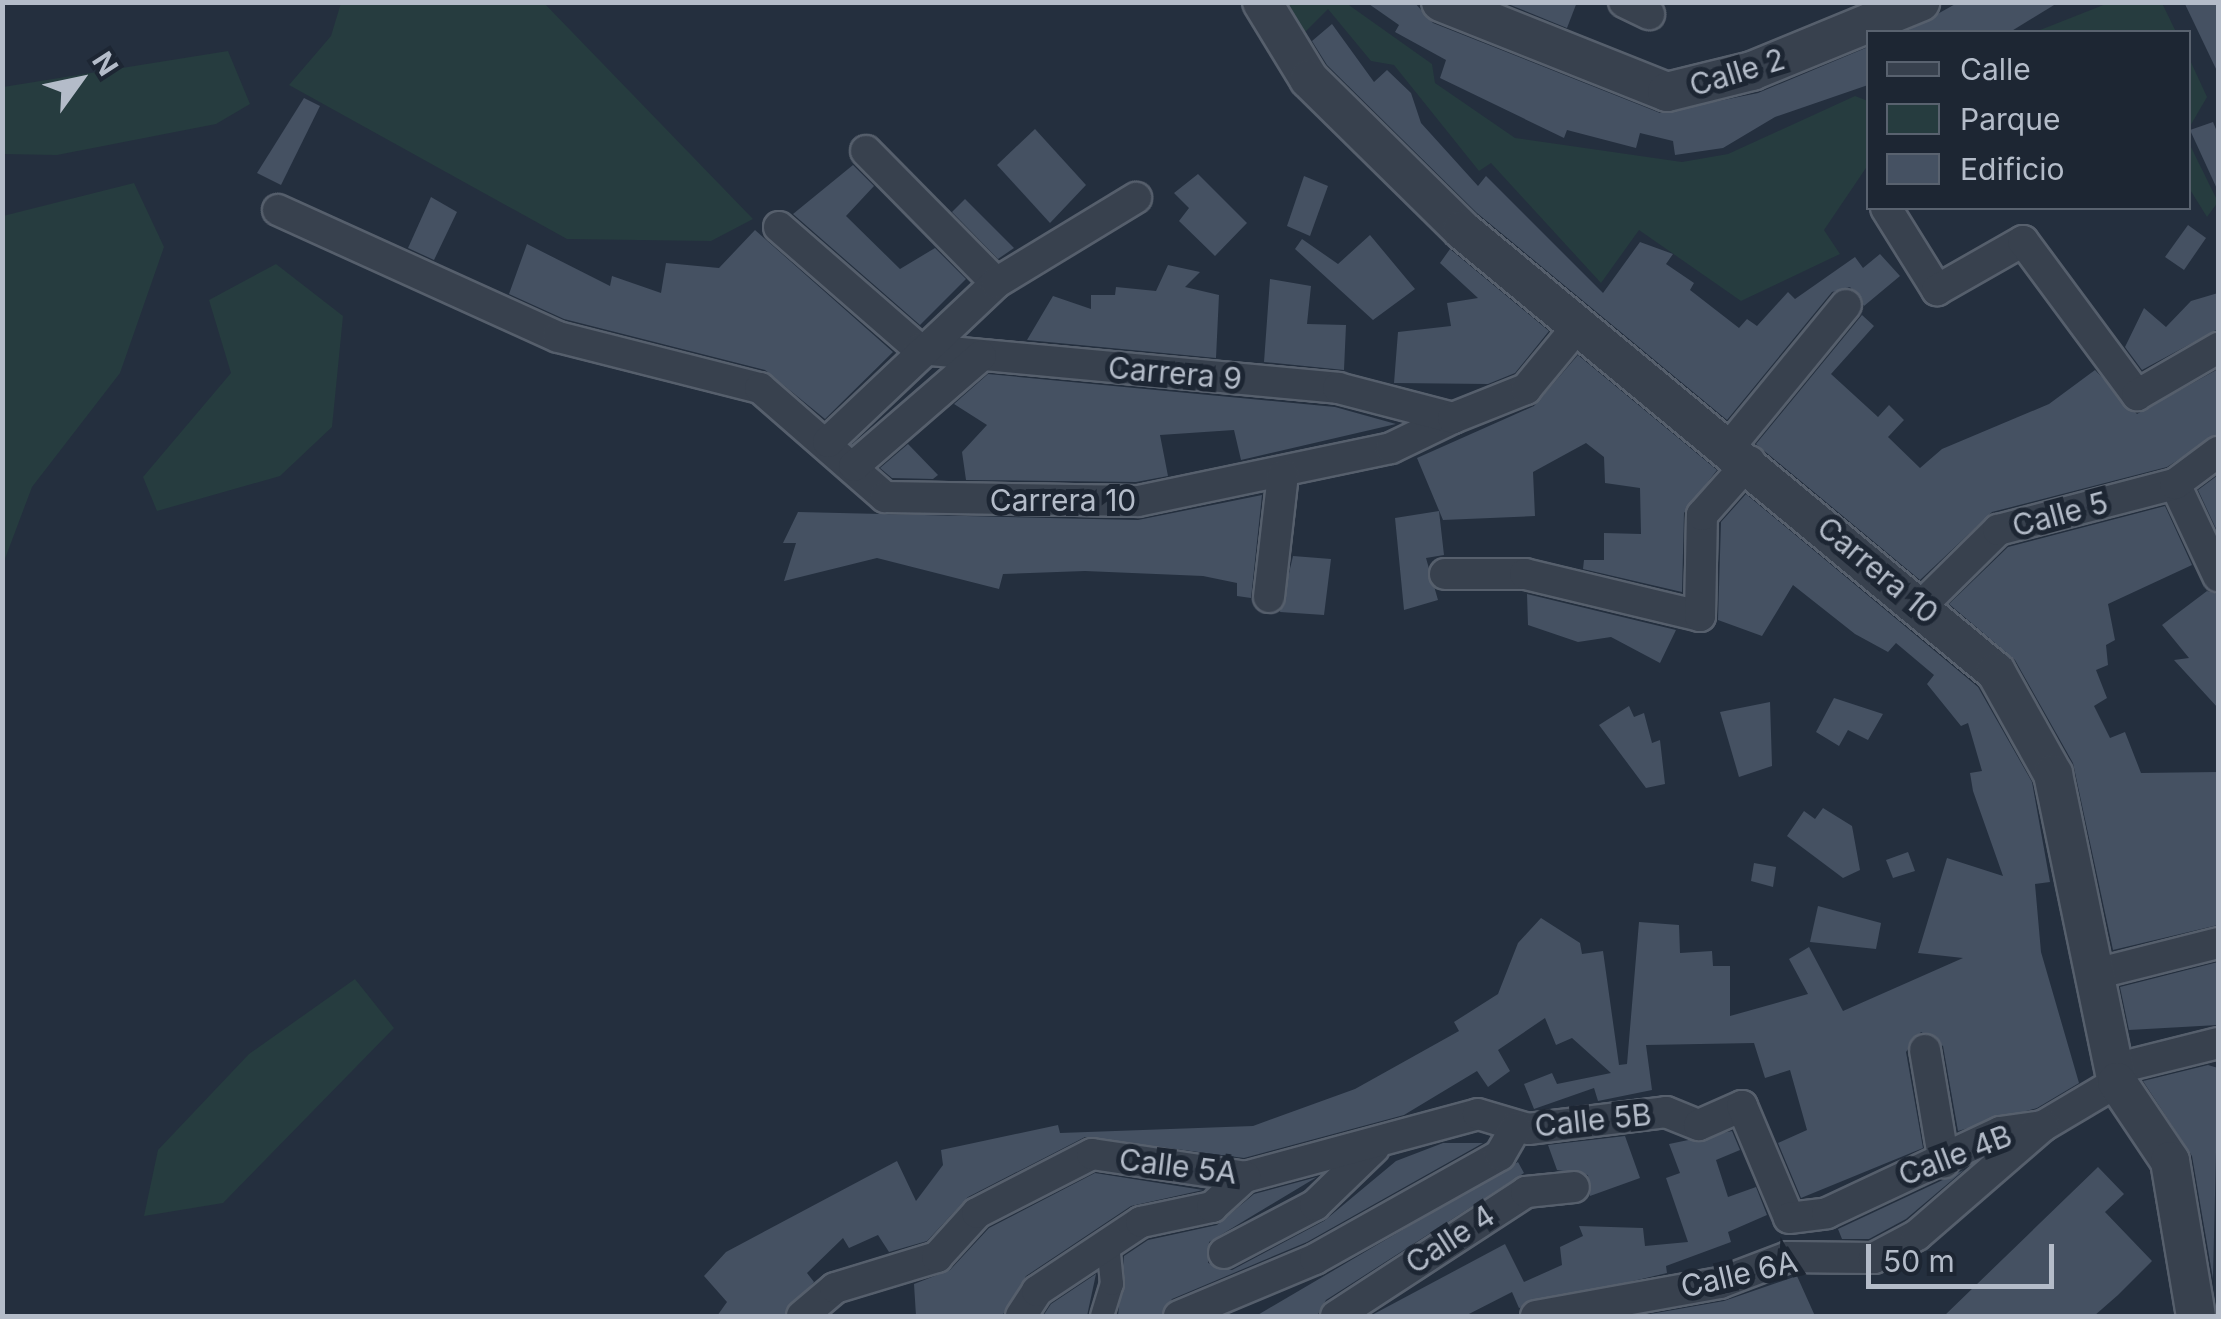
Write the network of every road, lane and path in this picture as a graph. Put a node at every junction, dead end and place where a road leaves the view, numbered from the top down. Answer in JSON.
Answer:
{"nodes":[{"id":1,"x":1262,"y":2,"type":"edge"},
{"id":2,"x":1441,"y":2,"type":"edge"},
{"id":3,"x":1920,"y":2,"type":"edge"},
{"id":4,"x":1491,"y":12,"type":"edge"},
{"id":5,"x":866,"y":151,"type":"dead end"},
{"id":6,"x":1136,"y":198,"type":"dead end"},
{"id":7,"x":278,"y":210,"type":"dead end"},
{"id":8,"x":1887,"y":210,"type":"edge"},
{"id":9,"x":779,"y":227,"type":"dead end"},
{"id":10,"x":996,"y":282,"type":"junction"},
{"id":11,"x":1846,"y":304,"type":"dead end"},
{"id":12,"x":1578,"y":326,"type":"junction"},
{"id":13,"x":2218,"y":348,"type":"edge"},
{"id":14,"x":919,"y":349,"type":"junction"},
{"id":15,"x":980,"y":356,"type":"junction"},
{"id":16,"x":1452,"y":418,"type":"junction"},
{"id":17,"x":828,"y":442,"type":"junction"},
{"id":18,"x":2218,"y":452,"type":"edge"},
{"id":19,"x":1740,"y":453,"type":"junction"},
{"id":20,"x":854,"y":466,"type":"junction"},
{"id":21,"x":1283,"y":475,"type":"junction"},
{"id":22,"x":2175,"y":484,"type":"junction"},
{"id":23,"x":1445,"y":574,"type":"dead end"},
{"id":24,"x":2218,"y":576,"type":"edge"},
{"id":25,"x":1269,"y":597,"type":"dead end"},
{"id":26,"x":1920,"y":607,"type":"junction"},
{"id":27,"x":2218,"y":943,"type":"edge"},
{"id":28,"x":2094,"y":974,"type":"junction"},
{"id":29,"x":2218,"y":1043,"type":"edge"},
{"id":30,"x":1925,"y":1050,"type":"dead end"},
{"id":31,"x":2116,"y":1076,"type":"junction"},
{"id":32,"x":2042,"y":1126,"type":"junction"},
{"id":33,"x":1516,"y":1127,"type":"junction"},
{"id":34,"x":1377,"y":1146,"type":"junction"},
{"id":35,"x":1322,"y":1161,"type":"joint"},
{"id":36,"x":1944,"y":1162,"type":"junction"},
{"id":37,"x":1246,"y":1177,"type":"junction"},
{"id":38,"x":1574,"y":1187,"type":"dead end"},
{"id":39,"x":1789,"y":1218,"type":"joint"},
{"id":40,"x":1108,"y":1244,"type":"junction"},
{"id":41,"x":1224,"y":1253,"type":"dead end"},
{"id":42,"x":1638,"y":1292,"type":"junction"},
{"id":43,"x":802,"y":1316,"type":"edge"},
{"id":44,"x":1021,"y":1316,"type":"edge"},
{"id":45,"x":1102,"y":1316,"type":"edge"},
{"id":46,"x":1179,"y":1316,"type":"edge"},
{"id":47,"x":1336,"y":1316,"type":"edge"},
{"id":48,"x":1543,"y":1316,"type":"edge"},
{"id":49,"x":1610,"y":1316,"type":"edge"},
{"id":50,"x":2196,"y":1316,"type":"edge"}],
"edges":[{"from":1,"to":12,"type":"street","name":"Carrera 10"},
{"from":2,"to":4,"type":"street","name":"Calle 2"},
{"from":3,"to":4,"type":"street","name":"Calle 2"},
{"from":5,"to":10,"type":"street"},
{"from":6,"to":10,"type":"street"},
{"from":7,"to":17,"type":"street","name":"Carrera 10"},
{"from":8,"to":13,"type":"street"},
{"from":9,"to":14,"type":"street"},
{"from":10,"to":14,"type":"street"},
{"from":11,"to":19,"type":"street"},
{"from":12,"to":16,"type":"street"},
{"from":12,"to":19,"type":"street","name":"Carrera 10"},
{"from":14,"to":15,"type":"street","name":"Carrera 9"},
{"from":14,"to":17,"type":"street"},
{"from":15,"to":16,"type":"street","name":"Carrera 9"},
{"from":15,"to":20,"type":"street"},
{"from":16,"to":21,"type":"street","name":"Carrera 10"},
{"from":17,"to":20,"type":"street","name":"Carrera 10"},
{"from":18,"to":22,"type":"street","name":"Calle 5"},
{"from":19,"to":23,"type":"street"},
{"from":19,"to":26,"type":"street","name":"Carrera 10"},
{"from":20,"to":21,"type":"street","name":"Carrera 10"},
{"from":21,"to":25,"type":"street"},
{"from":22,"to":24,"type":"street"},
{"from":22,"to":26,"type":"street","name":"Calle 5"},
{"from":26,"to":28,"type":"street","name":"Carrera 10"},
{"from":27,"to":28,"type":"street"},
{"from":28,"to":31,"type":"street","name":"Carrera 10"},
{"from":29,"to":31,"type":"street","name":"Calle 4B"},
{"from":30,"to":36,"type":"street"},
{"from":31,"to":32,"type":"street","name":"Calle 4B"},
{"from":31,"to":50,"type":"street","name":"Carrera 10"},
{"from":32,"to":36,"type":"street","name":"Calle 4B"},
{"from":32,"to":42,"type":"street","name":"Calle 6A"},
{"from":33,"to":34,"type":"street","name":"Calle 5B"},
{"from":33,"to":39,"type":"street","name":"Calle 5B"},
{"from":33,"to":46,"type":"street"},
{"from":34,"to":35,"type":"street","name":"Calle 5B"},
{"from":34,"to":41,"type":"street"},
{"from":35,"to":37,"type":"street","name":"Calle 5A"},
{"from":36,"to":39,"type":"street","name":"Calle 4B"},
{"from":37,"to":40,"type":"street"},
{"from":37,"to":43,"type":"street","name":"Calle 5A"},
{"from":38,"to":47,"type":"street","name":"Calle 4"},
{"from":40,"to":44,"type":"street"},
{"from":40,"to":45,"type":"street"},
{"from":42,"to":48,"type":"street","name":"Calle 6A"},
{"from":42,"to":49,"type":"street"}]}
